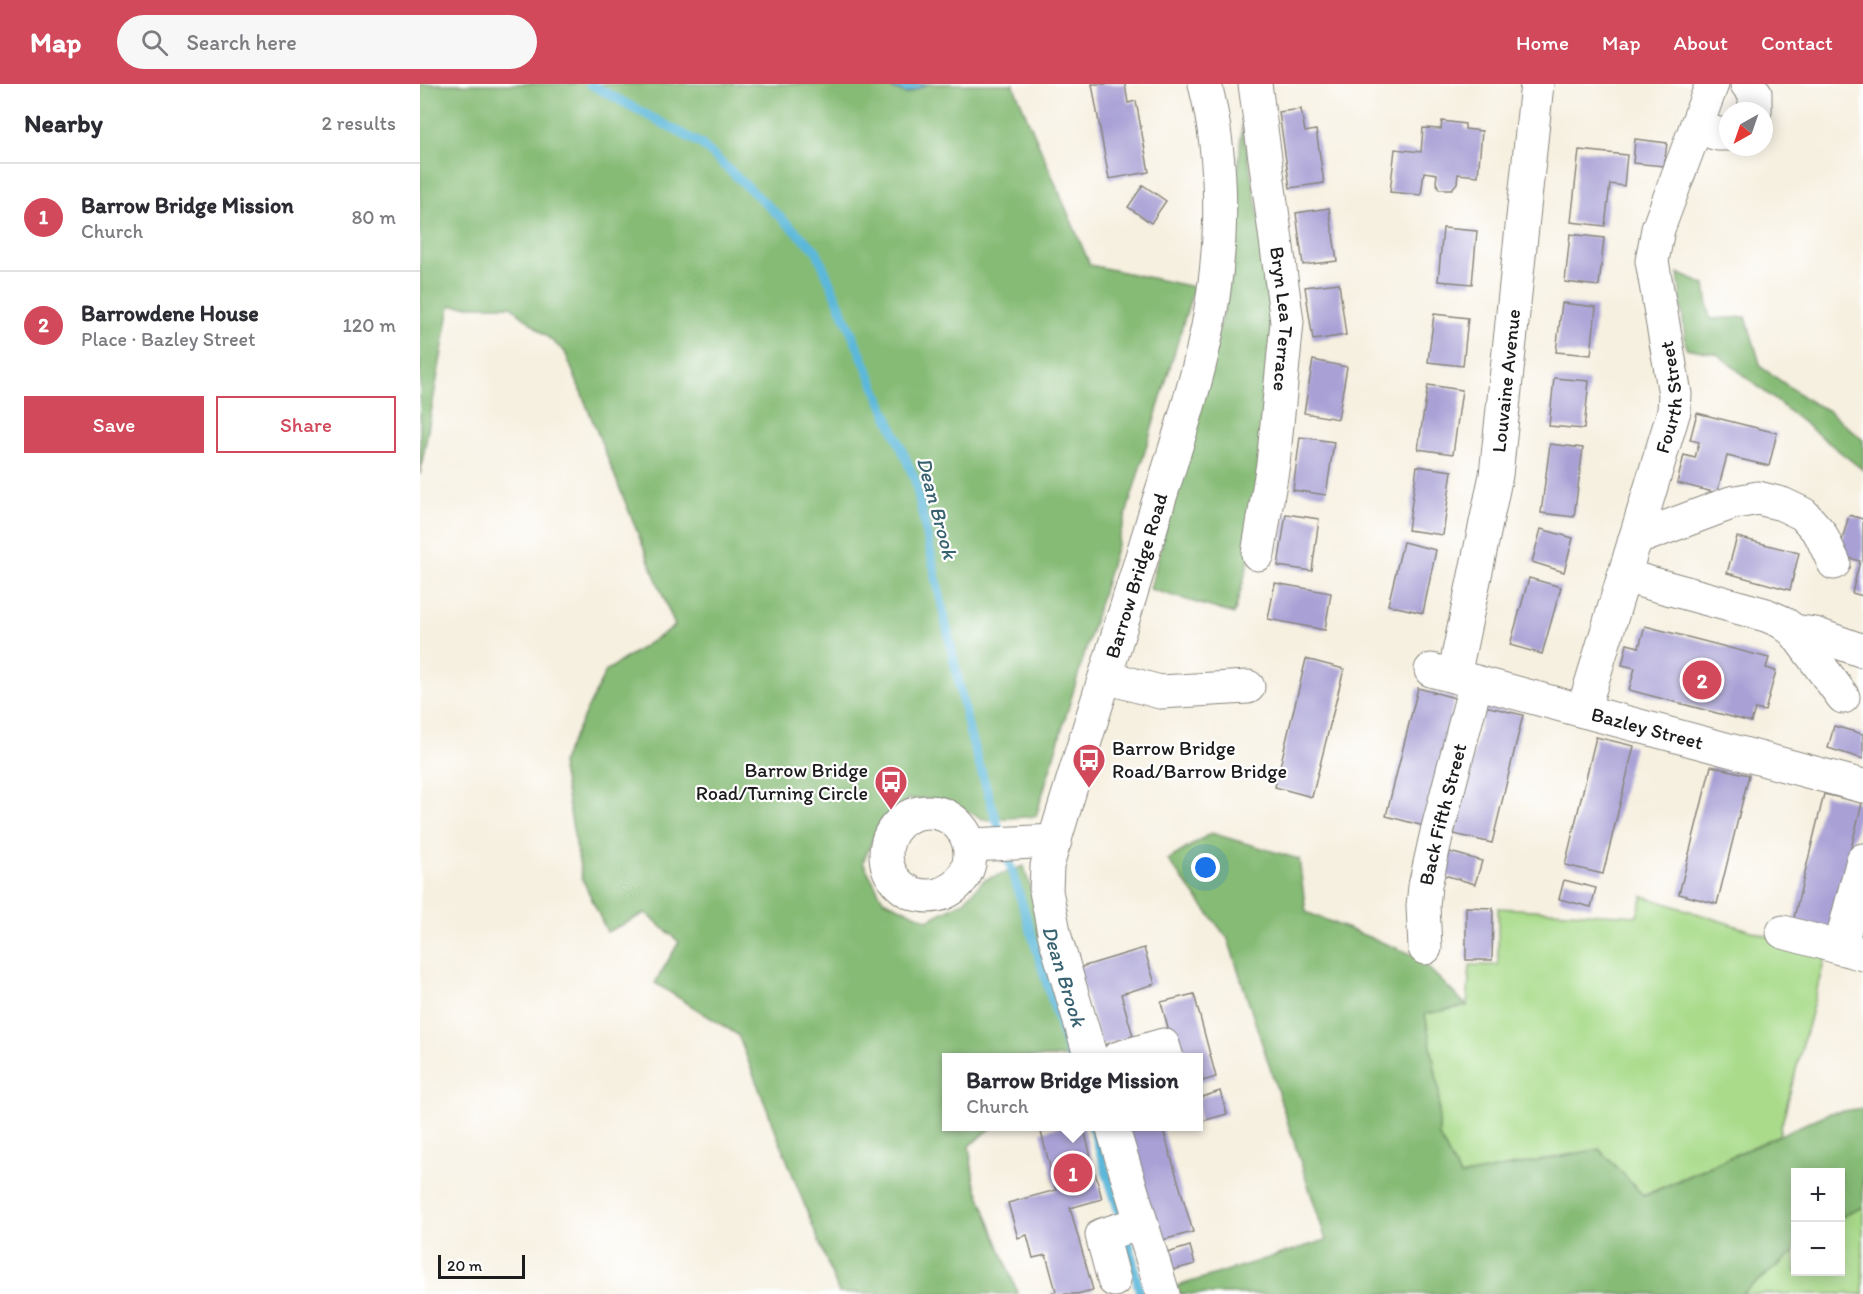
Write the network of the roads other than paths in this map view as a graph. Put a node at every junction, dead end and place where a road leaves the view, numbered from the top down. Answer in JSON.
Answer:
{"nodes":[{"id":1,"x":1205,"y":84,"type":"edge"},
{"id":2,"x":1255,"y":84,"type":"edge"},
{"id":3,"x":1537,"y":84,"type":"edge"},
{"id":4,"x":1712,"y":84,"type":"edge"},
{"id":5,"x":1747,"y":84,"type":"edge"},
{"id":6,"x":1755,"y":102,"type":"edge"},
{"id":7,"x":1696,"y":127,"type":"junction"},
{"id":8,"x":1719,"y":134,"type":"edge"},
{"id":9,"x":1635,"y":539,"type":"junction"},
{"id":10,"x":1258,"y":554,"type":"dead end"},
{"id":11,"x":1834,"y":563,"type":"dead end"},
{"id":12,"x":1624,"y":576,"type":"junction"},
{"id":13,"x":1794,"y":631,"type":"junction"},
{"id":14,"x":1863,"y":651,"type":"edge"},
{"id":15,"x":1454,"y":676,"type":"junction"},
{"id":16,"x":1106,"y":677,"type":"junction"},
{"id":17,"x":1248,"y":687,"type":"dead end"},
{"id":18,"x":1843,"y":697,"type":"dead end"},
{"id":19,"x":1583,"y":711,"type":"junction"},
{"id":20,"x":1863,"y":786,"type":"edge"},
{"id":21,"x":1044,"y":841,"type":"junction"},
{"id":22,"x":981,"y":845,"type":"dead end"},
{"id":23,"x":1863,"y":860,"type":"edge"},
{"id":24,"x":1783,"y":932,"type":"dead end"},
{"id":25,"x":1425,"y":948,"type":"dead end"},
{"id":26,"x":1852,"y":951,"type":"edge"},
{"id":27,"x":1090,"y":1053,"type":"edge"},
{"id":28,"x":1135,"y":1053,"type":"edge"},
{"id":29,"x":1165,"y":1053,"type":"edge"},
{"id":30,"x":1113,"y":1131,"type":"edge"},
{"id":31,"x":1140,"y":1223,"type":"junction"},
{"id":32,"x":1114,"y":1280,"type":"dead end"},
{"id":33,"x":1163,"y":1294,"type":"edge"}],
"edges":[{"from":1,"to":16,"type":"street","name":"Barrow Bridge Road"},
{"from":2,"to":10,"type":"street","name":"Bryn Lea Terrace"},
{"from":3,"to":15,"type":"street","name":"Louvaine Avenue"},
{"from":4,"to":7,"type":"street","name":"Fourth Street"},
{"from":5,"to":6,"type":"street"},
{"from":7,"to":8,"type":"street"},
{"from":7,"to":9,"type":"street","name":"Fourth Street"},
{"from":9,"to":11,"type":"street"},
{"from":9,"to":12,"type":"street","name":"Fourth Street"},
{"from":12,"to":13,"type":"street"},
{"from":12,"to":19,"type":"street","name":"Fourth Street"},
{"from":13,"to":14,"type":"street"},
{"from":13,"to":18,"type":"street"},
{"from":15,"to":19,"type":"street","name":"Bazley Street"},
{"from":15,"to":25,"type":"street","name":"Back Fifth Street"},
{"from":16,"to":17,"type":"street"},
{"from":16,"to":21,"type":"street","name":"Barrow Bridge Road"},
{"from":19,"to":20,"type":"street","name":"Bazley Street"},
{"from":21,"to":22,"type":"street"},
{"from":21,"to":27,"type":"street","name":"Barrow Bridge Road"},
{"from":23,"to":26,"type":"street"},
{"from":24,"to":26,"type":"street"},
{"from":28,"to":29,"type":"street"},
{"from":30,"to":31,"type":"street"},
{"from":31,"to":32,"type":"street"},
{"from":31,"to":33,"type":"street"}]}
